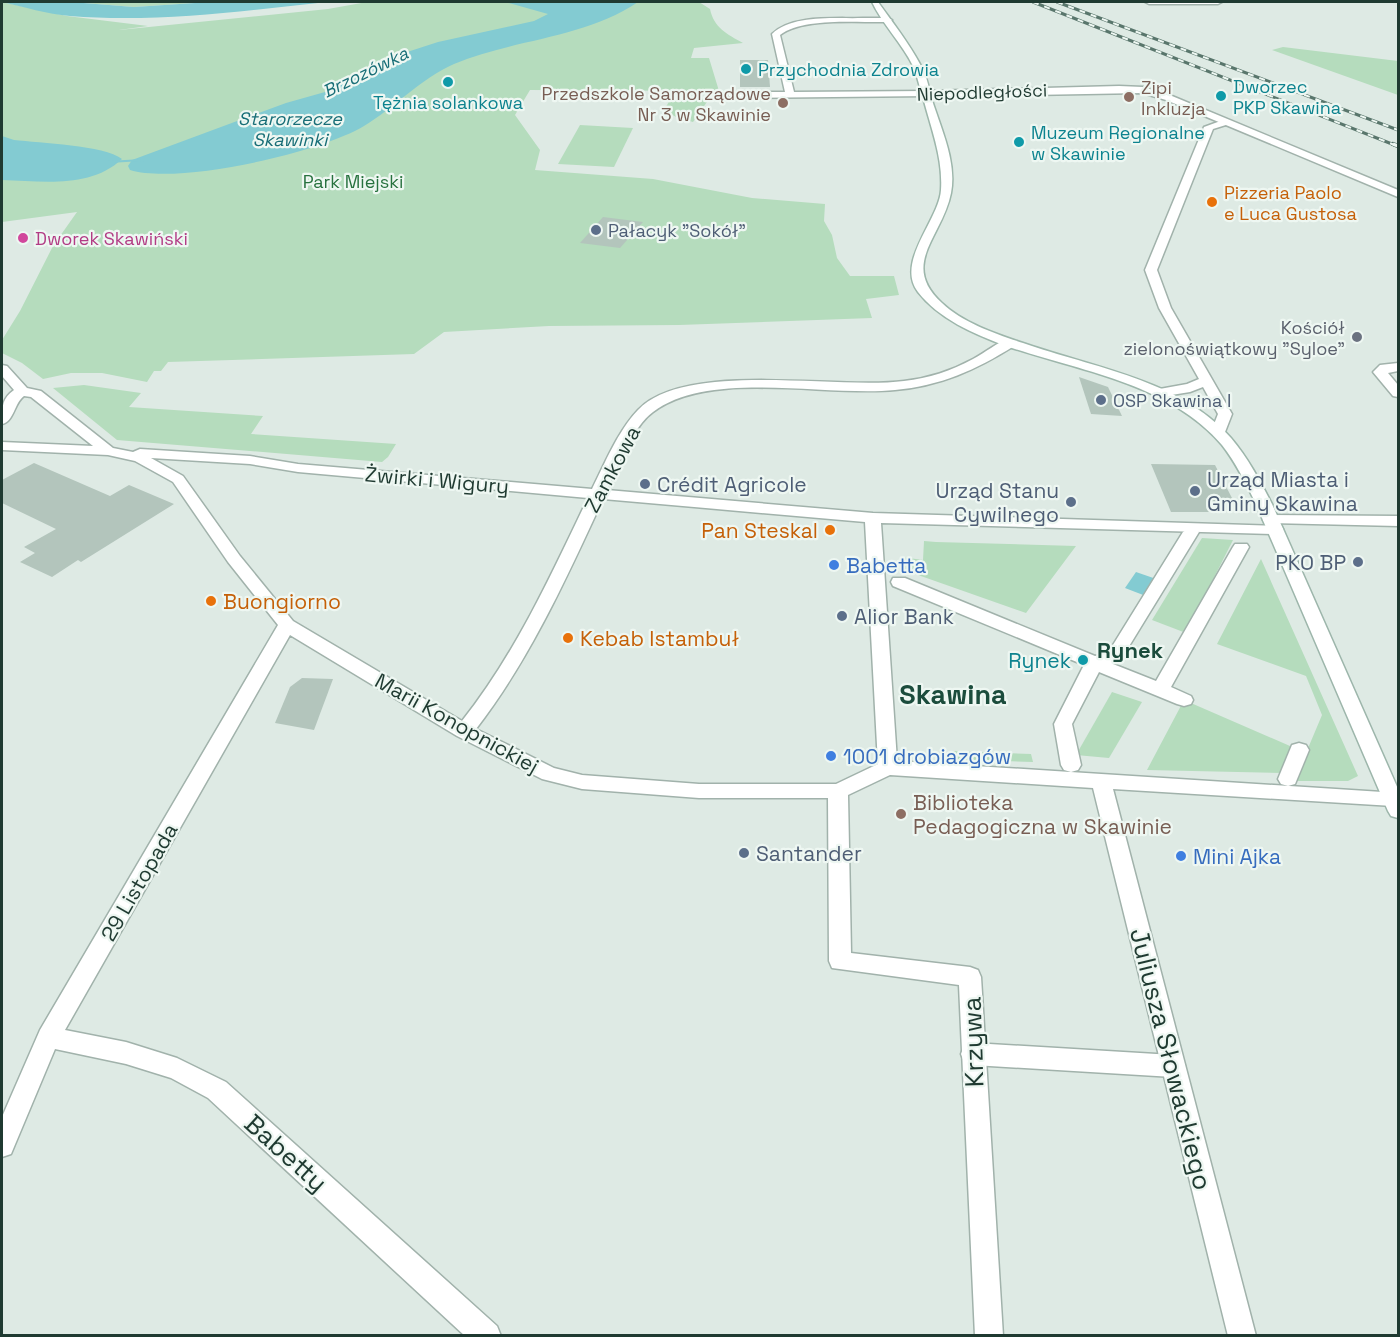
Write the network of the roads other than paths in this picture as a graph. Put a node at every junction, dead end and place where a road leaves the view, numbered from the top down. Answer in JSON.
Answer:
{"nodes":[{"id":1,"x":875,"y":2,"type":"edge"},
{"id":2,"x":1149,"y":2,"type":"edge"},
{"id":3,"x":1218,"y":2,"type":"edge"},
{"id":4,"x":888,"y":20,"type":"junction"},
{"id":5,"x":926,"y":94,"type":"junction"},
{"id":6,"x":732,"y":95,"type":"dead end"},
{"id":7,"x":790,"y":95,"type":"junction"},
{"id":8,"x":1226,"y":122,"type":"junction"},
{"id":9,"x":1398,"y":194,"type":"edge"},
{"id":10,"x":1009,"y":344,"type":"junction"},
{"id":11,"x":1398,"y":367,"type":"edge"},
{"id":12,"x":2,"y":369,"type":"edge"},
{"id":13,"x":1206,"y":381,"type":"junction"},
{"id":14,"x":22,"y":391,"type":"junction"},
{"id":15,"x":1159,"y":393,"type":"junction"},
{"id":16,"x":1398,"y":393,"type":"edge"},
{"id":17,"x":2,"y":420,"type":"edge"},
{"id":18,"x":1218,"y":432,"type":"junction"},
{"id":19,"x":2,"y":446,"type":"edge"},
{"id":20,"x":108,"y":451,"type":"junction"},
{"id":21,"x":225,"y":458,"type":"junction"},
{"id":22,"x":178,"y":479,"type":"junction"},
{"id":23,"x":597,"y":494,"type":"junction"},
{"id":24,"x":873,"y":519,"type":"junction"},
{"id":25,"x":1398,"y":521,"type":"edge"},
{"id":26,"x":1273,"y":524,"type":"junction"},
{"id":27,"x":1191,"y":532,"type":"dead end"},
{"id":28,"x":1242,"y":547,"type":"dead end"},
{"id":29,"x":899,"y":582,"type":"dead end"},
{"id":30,"x":287,"y":625,"type":"junction"},
{"id":31,"x":1094,"y":663,"type":"junction"},
{"id":32,"x":1160,"y":690,"type":"junction"},
{"id":33,"x":1184,"y":700,"type":"dead end"},
{"id":34,"x":464,"y":731,"type":"junction"},
{"id":35,"x":1299,"y":750,"type":"dead end"},
{"id":36,"x":1071,"y":765,"type":"dead end"},
{"id":37,"x":888,"y":768,"type":"junction"},
{"id":38,"x":1288,"y":779,"type":"dead end"},
{"id":39,"x":1101,"y":782,"type":"junction"},
{"id":40,"x":838,"y":791,"type":"junction"},
{"id":41,"x":1396,"y":805,"type":"edge"},
{"id":42,"x":48,"y":1037,"type":"junction"},
{"id":43,"x":973,"y":1054,"type":"junction"},
{"id":44,"x":1173,"y":1066,"type":"junction"},
{"id":45,"x":2,"y":1145,"type":"edge"},
{"id":46,"x":487,"y":1335,"type":"edge"},
{"id":47,"x":989,"y":1335,"type":"edge"},
{"id":48,"x":1242,"y":1335,"type":"edge"}],
"edges":[{"from":1,"to":4,"type":"street"},
{"from":2,"to":3,"type":"street"},
{"from":4,"to":5,"type":"street"},
{"from":4,"to":7,"type":"street"},
{"from":5,"to":7,"type":"street","name":"Niepodległości"},
{"from":5,"to":8,"type":"street","name":"Niepodległości"},
{"from":5,"to":10,"type":"street"},
{"from":6,"to":7,"type":"street","name":"Niepodległości"},
{"from":8,"to":9,"type":"street","name":"Niepodległości"},
{"from":8,"to":13,"type":"street"},
{"from":10,"to":15,"type":"street"},
{"from":10,"to":23,"type":"street","name":"Zamkowa"},
{"from":11,"to":16,"type":"street"},
{"from":12,"to":14,"type":"street"},
{"from":13,"to":15,"type":"street"},
{"from":13,"to":18,"type":"street"},
{"from":14,"to":17,"type":"street"},
{"from":14,"to":20,"type":"street"},
{"from":15,"to":18,"type":"street"},
{"from":18,"to":26,"type":"street"},
{"from":19,"to":20,"type":"street","name":"Żwirki i Wigury"},
{"from":20,"to":21,"type":"street","name":"Żwirki i Wigury"},
{"from":20,"to":22,"type":"street","name":"Marii Konopnickiej"},
{"from":21,"to":22,"type":"street"},
{"from":21,"to":23,"type":"street","name":"Żwirki i Wigury"},
{"from":22,"to":30,"type":"street","name":"Marii Konopnickiej"},
{"from":23,"to":24,"type":"street","name":"Żwirki i Wigury"},
{"from":23,"to":34,"type":"street","name":"Zamkowa"},
{"from":24,"to":26,"type":"street"},
{"from":24,"to":37,"type":"street"},
{"from":25,"to":26,"type":"street"},
{"from":26,"to":41,"type":"street"},
{"from":27,"to":31,"type":"street"},
{"from":28,"to":32,"type":"street"},
{"from":29,"to":31,"type":"street"},
{"from":30,"to":34,"type":"street","name":"Marii Konopnickiej"},
{"from":30,"to":42,"type":"street","name":"29 Listopada"},
{"from":31,"to":32,"type":"street"},
{"from":31,"to":36,"type":"street"},
{"from":32,"to":33,"type":"street"},
{"from":34,"to":40,"type":"street","name":"Marii Konopnickiej"},
{"from":35,"to":38,"type":"street"},
{"from":37,"to":39,"type":"street"},
{"from":37,"to":40,"type":"street","name":"Marii Konopnickiej"},
{"from":39,"to":41,"type":"street"},
{"from":39,"to":44,"type":"street","name":"Juliusza Słowackiego"},
{"from":40,"to":43,"type":"street","name":"Krzywa"},
{"from":42,"to":45,"type":"street","name":"29 Listopada"},
{"from":42,"to":46,"type":"street","name":"Babetty"},
{"from":43,"to":44,"type":"street"},
{"from":43,"to":47,"type":"street","name":"Krzywa"},
{"from":44,"to":48,"type":"street","name":"Juliusza Słowackiego"}]}
